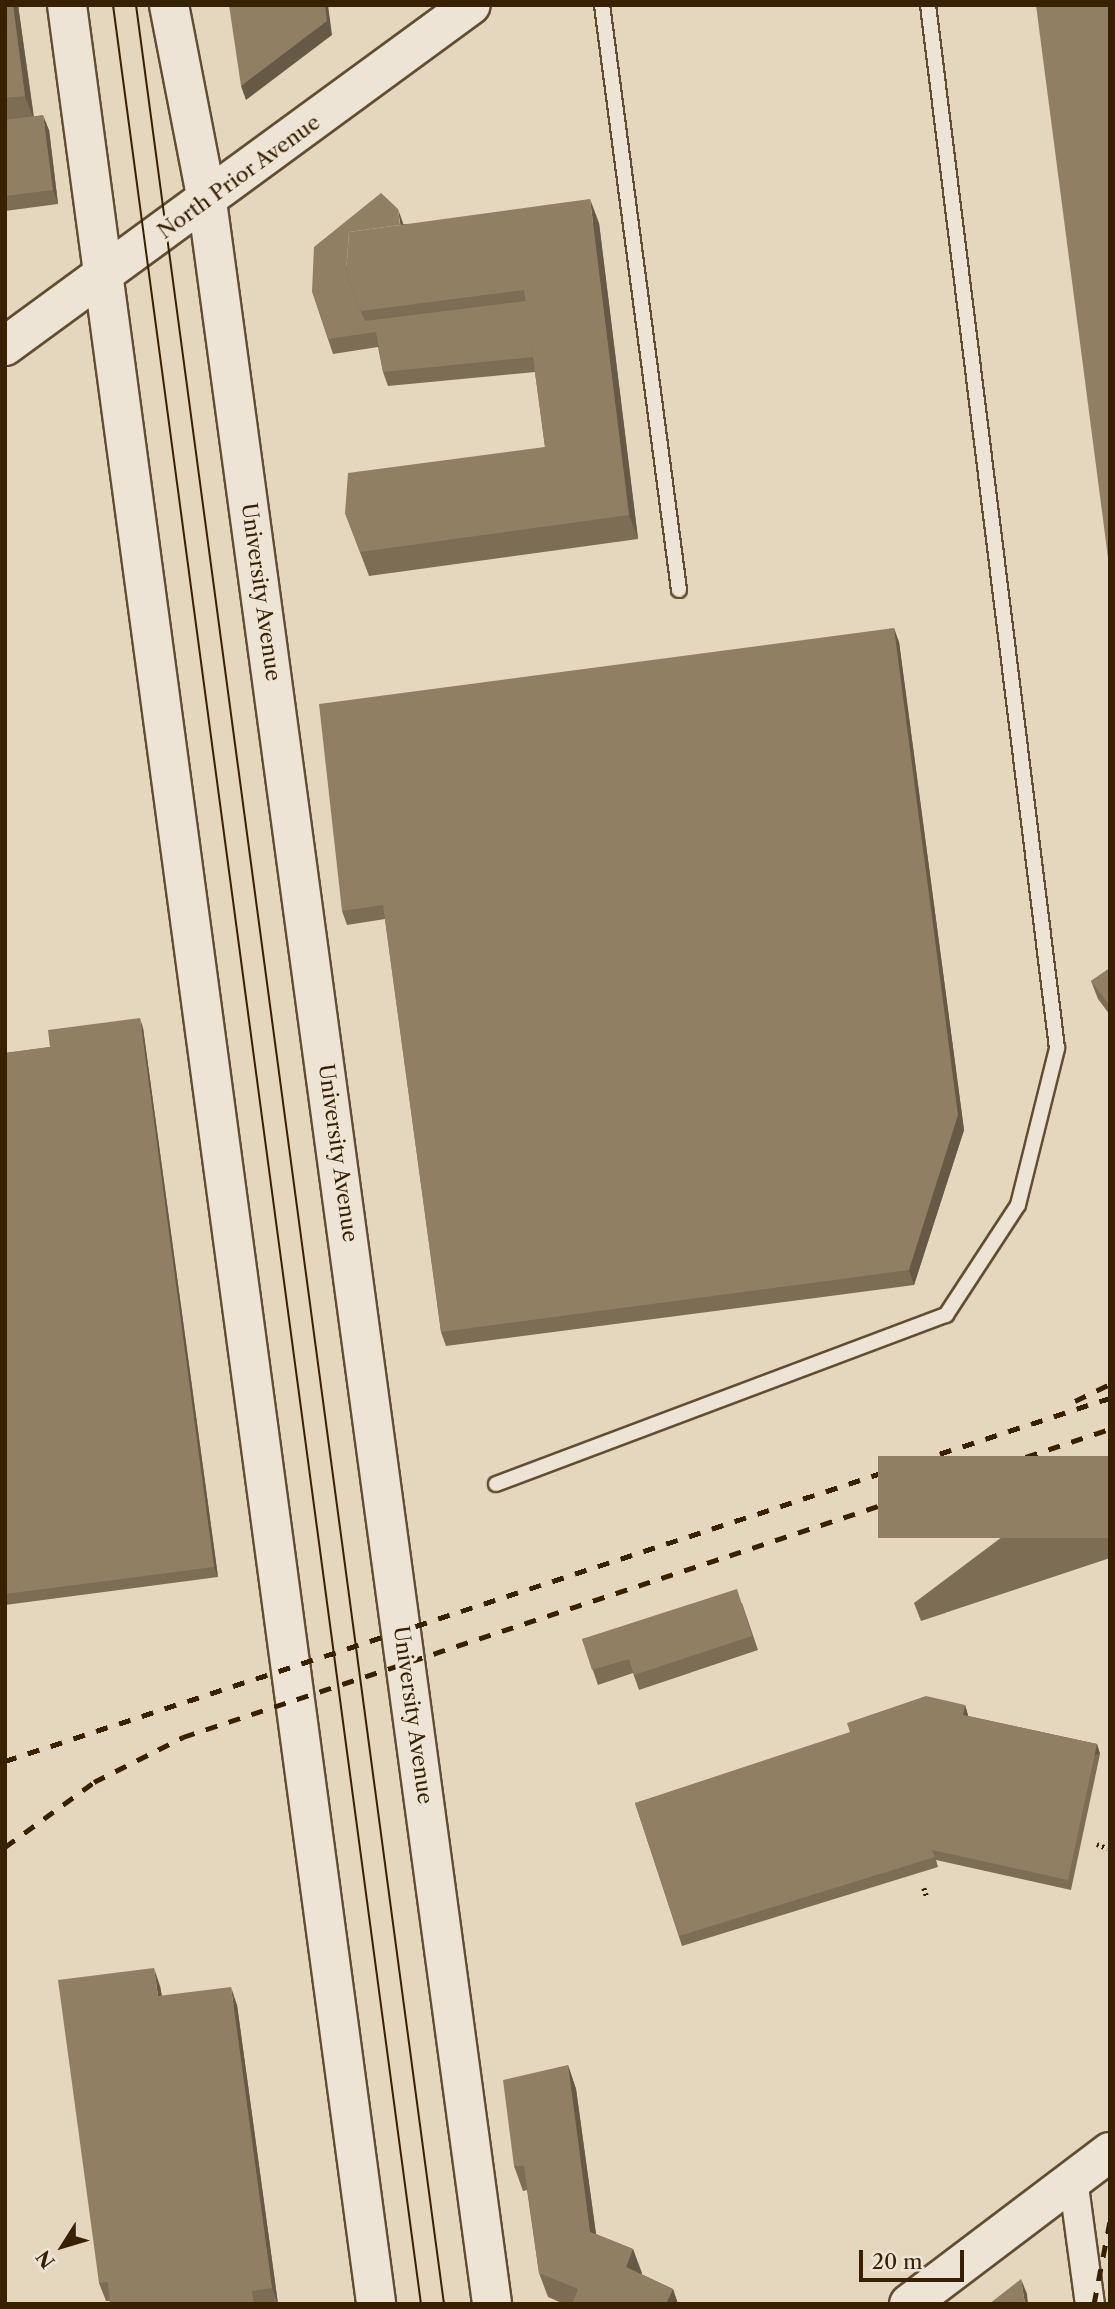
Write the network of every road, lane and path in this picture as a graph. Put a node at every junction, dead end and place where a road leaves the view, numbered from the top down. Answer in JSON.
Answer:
{"nodes":[{"id":1,"x":67,"y":5,"type":"edge"},
{"id":2,"x":169,"y":5,"type":"edge"},
{"id":3,"x":471,"y":5,"type":"edge"},
{"id":4,"x":602,"y":5,"type":"edge"},
{"id":5,"x":928,"y":5,"type":"edge"},
{"id":6,"x":207,"y":201,"type":"junction"},
{"id":7,"x":104,"y":272,"type":"junction"},
{"id":8,"x":5,"y":346,"type":"edge"},
{"id":9,"x":679,"y":590,"type":"dead end"},
{"id":10,"x":496,"y":1484,"type":"dead end"},
{"id":11,"x":1097,"y":1844,"type":"dead end"},
{"id":12,"x":1107,"y":1848,"type":"dead end"},
{"id":13,"x":924,"y":1888,"type":"dead end"},
{"id":14,"x":927,"y":1897,"type":"dead end"},
{"id":15,"x":1110,"y":2152,"type":"edge"},
{"id":16,"x":1073,"y":2179,"type":"junction"},
{"id":17,"x":376,"y":2304,"type":"edge"},
{"id":18,"x":492,"y":2304,"type":"edge"},
{"id":19,"x":909,"y":2304,"type":"edge"},
{"id":20,"x":1090,"y":2304,"type":"edge"}],
"edges":[{"from":1,"to":7,"type":"main road"},
{"from":2,"to":6,"type":"main road","name":"University Avenue"},
{"from":3,"to":6,"type":"main road","name":"North Prior Avenue"},
{"from":4,"to":9,"type":"lane"},
{"from":5,"to":10,"type":"lane"},
{"from":6,"to":7,"type":"main road","name":"North Prior Avenue"},
{"from":6,"to":18,"type":"main road","name":"University Avenue"},
{"from":7,"to":8,"type":"main road","name":"North Prior Avenue"},
{"from":7,"to":17,"type":"main road"},
{"from":11,"to":12,"type":"path"},
{"from":13,"to":14,"type":"path"},
{"from":15,"to":16,"type":"main road"},
{"from":16,"to":19,"type":"main road"},
{"from":16,"to":20,"type":"street"}]}
